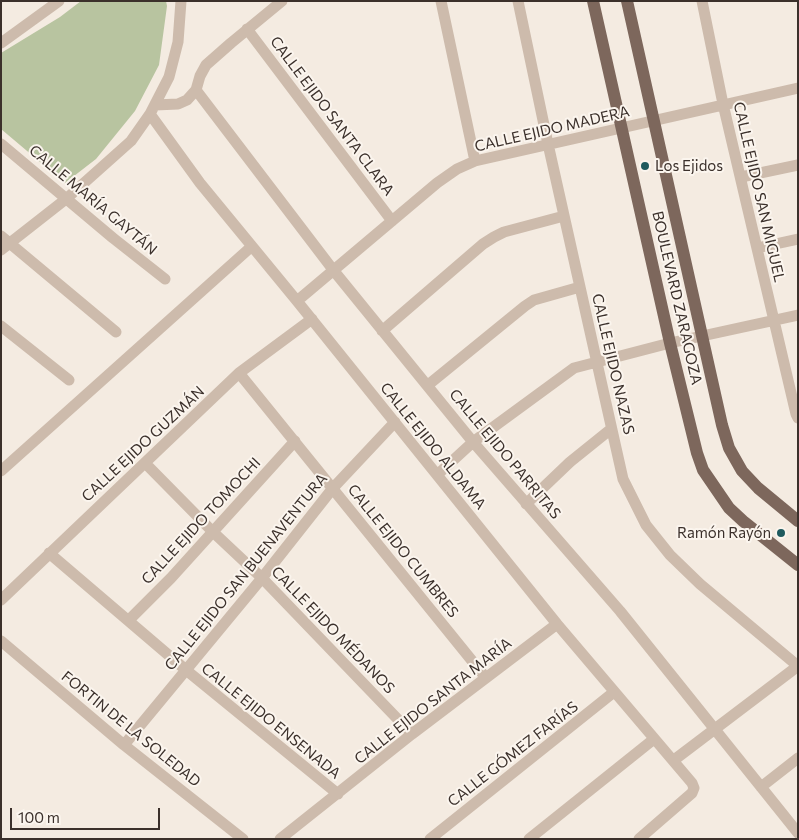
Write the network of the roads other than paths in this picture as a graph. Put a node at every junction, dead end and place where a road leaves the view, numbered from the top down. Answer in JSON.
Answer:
{"nodes":[{"id":1,"x":59,"y":1,"type":"edge"},
{"id":2,"x":180,"y":1,"type":"edge"},
{"id":3,"x":282,"y":1,"type":"edge"},
{"id":4,"x":442,"y":1,"type":"edge"},
{"id":5,"x":518,"y":1,"type":"edge"},
{"id":6,"x":593,"y":1,"type":"edge"},
{"id":7,"x":627,"y":1,"type":"edge"},
{"id":8,"x":702,"y":1,"type":"edge"},
{"id":9,"x":247,"y":29,"type":"junction"},
{"id":10,"x":1,"y":43,"type":"edge"},
{"id":11,"x":798,"y":88,"type":"edge"},
{"id":12,"x":196,"y":90,"type":"junction"},
{"id":13,"x":723,"y":104,"type":"junction"},
{"id":14,"x":153,"y":110,"type":"junction"},
{"id":15,"x":653,"y":120,"type":"junction"},
{"id":16,"x":622,"y":128,"type":"junction"},
{"id":17,"x":1,"y":144,"type":"edge"},
{"id":18,"x":548,"y":144,"type":"junction"},
{"id":19,"x":475,"y":161,"type":"junction"},
{"id":20,"x":798,"y":165,"type":"edge"},
{"id":21,"x":741,"y":177,"type":"junction"},
{"id":22,"x":66,"y":200,"type":"junction"},
{"id":23,"x":564,"y":216,"type":"junction"},
{"id":24,"x":392,"y":221,"type":"junction"},
{"id":25,"x":1,"y":236,"type":"edge"},
{"id":26,"x":798,"y":239,"type":"edge"},
{"id":27,"x":6,"y":247,"type":"edge"},
{"id":28,"x":251,"y":247,"type":"junction"},
{"id":29,"x":758,"y":248,"type":"junction"},
{"id":30,"x":334,"y":271,"type":"junction"},
{"id":31,"x":165,"y":279,"type":"dead end"},
{"id":32,"x":580,"y":287,"type":"junction"},
{"id":33,"x":298,"y":301,"type":"junction"},
{"id":34,"x":798,"y":315,"type":"edge"},
{"id":35,"x":312,"y":319,"type":"junction"},
{"id":36,"x":773,"y":320,"type":"junction"},
{"id":37,"x":1,"y":326,"type":"edge"},
{"id":38,"x":382,"y":330,"type":"junction"},
{"id":39,"x":116,"y":332,"type":"dead end"},
{"id":40,"x":702,"y":336,"type":"junction"},
{"id":41,"x":670,"y":342,"type":"junction"},
{"id":42,"x":597,"y":361,"type":"junction"},
{"id":43,"x":239,"y":374,"type":"junction"},
{"id":44,"x":68,"y":380,"type":"dead end"},
{"id":45,"x":428,"y":385,"type":"junction"},
{"id":46,"x":798,"y":418,"type":"edge"},
{"id":47,"x":395,"y":422,"type":"junction"},
{"id":48,"x":612,"y":428,"type":"junction"},
{"id":49,"x":295,"y":441,"type":"junction"},
{"id":50,"x":473,"y":442,"type":"junction"},
{"id":51,"x":145,"y":464,"type":"junction"},
{"id":52,"x":1,"y":471,"type":"edge"},
{"id":53,"x":437,"y":475,"type":"junction"},
{"id":54,"x":333,"y":488,"type":"junction"},
{"id":55,"x":526,"y":504,"type":"junction"},
{"id":56,"x":798,"y":521,"type":"edge"},
{"id":57,"x":213,"y":532,"type":"junction"},
{"id":58,"x":49,"y":553,"type":"junction"},
{"id":59,"x":798,"y":564,"type":"edge"},
{"id":60,"x":262,"y":578,"type":"junction"},
{"id":61,"x":1,"y":600,"type":"edge"},
{"id":62,"x":129,"y":620,"type":"junction"},
{"id":63,"x":557,"y":624,"type":"junction"},
{"id":64,"x":1,"y":641,"type":"edge"},
{"id":65,"x":798,"y":666,"type":"edge"},
{"id":66,"x":186,"y":670,"type":"junction"},
{"id":67,"x":486,"y":678,"type":"junction"},
{"id":68,"x":614,"y":692,"type":"junction"},
{"id":69,"x":714,"y":730,"type":"junction"},
{"id":70,"x":412,"y":734,"type":"junction"},
{"id":71,"x":654,"y":739,"type":"junction"},
{"id":72,"x":124,"y":745,"type":"junction"},
{"id":73,"x":798,"y":758,"type":"edge"},
{"id":74,"x":674,"y":760,"type":"junction"},
{"id":75,"x":761,"y":787,"type":"junction"},
{"id":76,"x":338,"y":794,"type":"junction"},
{"id":77,"x":798,"y":834,"type":"edge"},
{"id":78,"x":243,"y":839,"type":"edge"},
{"id":79,"x":280,"y":839,"type":"edge"},
{"id":80,"x":430,"y":839,"type":"edge"},
{"id":81,"x":529,"y":839,"type":"edge"},
{"id":82,"x":638,"y":839,"type":"edge"}],
"edges":[{"from":1,"to":10,"type":"street"},
{"from":2,"to":14,"type":"street"},
{"from":3,"to":9,"type":"street"},
{"from":4,"to":19,"type":"street"},
{"from":5,"to":18,"type":"street","name":"CALLE EJIDO NAZAS"},
{"from":6,"to":16,"type":"main road","name":"BOULEVARD ZARAGOZA"},
{"from":7,"to":15,"type":"main road","name":"BOULEVARD ZARAGOZA"},
{"from":8,"to":13,"type":"street","name":"CALLE EJIDO SAN MIGUEL"},
{"from":9,"to":12,"type":"street"},
{"from":9,"to":24,"type":"street","name":"CALLE EJIDO SANTA CLARA"},
{"from":11,"to":13,"type":"street","name":"CALLE EJIDO MADERA"},
{"from":12,"to":14,"type":"street"},
{"from":12,"to":30,"type":"street","name":"CALLE EJIDO PARRITAS"},
{"from":13,"to":15,"type":"street","name":"CALLE EJIDO MADERA"},
{"from":13,"to":21,"type":"street","name":"CALLE EJIDO SAN MIGUEL"},
{"from":14,"to":22,"type":"street"},
{"from":14,"to":28,"type":"street","name":"CALLE EJIDO ALDAMA"},
{"from":15,"to":16,"type":"street","name":"CALLE EJIDO MADERA"},
{"from":15,"to":40,"type":"main road","name":"BOULEVARD ZARAGOZA"},
{"from":16,"to":18,"type":"street","name":"CALLE EJIDO MADERA"},
{"from":16,"to":41,"type":"main road","name":"BOULEVARD ZARAGOZA"},
{"from":17,"to":22,"type":"street","name":"CALLE MARÍA GAYTÁN"},
{"from":18,"to":19,"type":"street","name":"CALLE EJIDO MADERA"},
{"from":18,"to":23,"type":"street","name":"CALLE EJIDO NAZAS"},
{"from":19,"to":24,"type":"street","name":"CALLE EJIDO MADERA"},
{"from":20,"to":21,"type":"street"},
{"from":21,"to":29,"type":"street","name":"CALLE EJIDO SAN MIGUEL"},
{"from":22,"to":27,"type":"street"},
{"from":22,"to":31,"type":"street","name":"CALLE MARÍA GAYTÁN"},
{"from":23,"to":32,"type":"street","name":"CALLE EJIDO NAZAS"},
{"from":23,"to":38,"type":"street"},
{"from":24,"to":30,"type":"street","name":"CALLE EJIDO MADERA"},
{"from":25,"to":27,"type":"street"},
{"from":26,"to":29,"type":"street"},
{"from":27,"to":39,"type":"street"},
{"from":28,"to":33,"type":"street","name":"CALLE EJIDO ALDAMA"},
{"from":28,"to":52,"type":"street"},
{"from":29,"to":36,"type":"street","name":"CALLE EJIDO SAN MIGUEL"},
{"from":30,"to":33,"type":"street","name":"CALLE EJIDO MADERA"},
{"from":30,"to":38,"type":"street","name":"CALLE EJIDO PARRITAS"},
{"from":32,"to":42,"type":"street","name":"CALLE EJIDO NAZAS"},
{"from":32,"to":45,"type":"street"},
{"from":33,"to":35,"type":"street","name":"CALLE EJIDO ALDAMA"},
{"from":34,"to":36,"type":"street"},
{"from":35,"to":43,"type":"street","name":"CALLE EJIDO GUZMÁN"},
{"from":35,"to":47,"type":"street","name":"CALLE EJIDO ALDAMA"},
{"from":36,"to":40,"type":"street"},
{"from":36,"to":46,"type":"street","name":"CALLE EJIDO SAN MIGUEL"},
{"from":37,"to":44,"type":"street"},
{"from":38,"to":45,"type":"street","name":"CALLE EJIDO PARRITAS"},
{"from":40,"to":41,"type":"street"},
{"from":40,"to":56,"type":"main road","name":"BOULEVARD ZARAGOZA"},
{"from":41,"to":42,"type":"street"},
{"from":41,"to":59,"type":"main road","name":"BOULEVARD ZARAGOZA"},
{"from":42,"to":48,"type":"street","name":"CALLE EJIDO NAZAS"},
{"from":42,"to":50,"type":"street"},
{"from":43,"to":49,"type":"street","name":"CALLE EJIDO CUMBRES"},
{"from":43,"to":51,"type":"street","name":"CALLE EJIDO GUZMÁN"},
{"from":45,"to":50,"type":"street","name":"CALLE EJIDO PARRITAS"},
{"from":47,"to":53,"type":"street","name":"CALLE EJIDO ALDAMA"},
{"from":47,"to":54,"type":"street","name":"CALLE EJIDO SAN BUENAVENTURA"},
{"from":48,"to":55,"type":"street"},
{"from":48,"to":65,"type":"street","name":"CALLE EJIDO NAZAS"},
{"from":49,"to":54,"type":"street","name":"CALLE EJIDO CUMBRES"},
{"from":49,"to":57,"type":"street","name":"CALLE EJIDO TOMOCHI"},
{"from":50,"to":53,"type":"street"},
{"from":50,"to":55,"type":"street","name":"CALLE EJIDO PARRITAS"},
{"from":51,"to":57,"type":"street","name":"CALLE EJIDO MÉDANOS"},
{"from":51,"to":58,"type":"street","name":"CALLE EJIDO GUZMÁN"},
{"from":53,"to":63,"type":"street","name":"CALLE EJIDO ALDAMA"},
{"from":54,"to":60,"type":"street","name":"CALLE EJIDO SAN BUENAVENTURA"},
{"from":54,"to":67,"type":"street","name":"CALLE EJIDO CUMBRES"},
{"from":55,"to":69,"type":"street","name":"CALLE EJIDO PARRITAS"},
{"from":57,"to":60,"type":"street","name":"CALLE EJIDO MÉDANOS"},
{"from":57,"to":62,"type":"street","name":"CALLE EJIDO TOMOCHI"},
{"from":58,"to":61,"type":"street","name":"CALLE EJIDO GUZMÁN"},
{"from":58,"to":62,"type":"street","name":"CALLE EJIDO ENSENADA"},
{"from":60,"to":66,"type":"street","name":"CALLE EJIDO SAN BUENAVENTURA"},
{"from":60,"to":70,"type":"street","name":"CALLE EJIDO MÉDANOS"},
{"from":62,"to":66,"type":"street","name":"CALLE EJIDO ENSENADA"},
{"from":63,"to":67,"type":"street","name":"CALLE EJIDO SANTA MARÍA"},
{"from":63,"to":68,"type":"street","name":"CALLE EJIDO ALDAMA"},
{"from":64,"to":72,"type":"street","name":"FORTIN DE LA SOLEDAD"},
{"from":65,"to":69,"type":"street"},
{"from":66,"to":72,"type":"street","name":"CALLE EJIDO SAN BUENAVENTURA"},
{"from":66,"to":76,"type":"street","name":"CALLE EJIDO ENSENADA"},
{"from":67,"to":70,"type":"street","name":"CALLE EJIDO SANTA MARÍA"},
{"from":68,"to":71,"type":"street","name":"CALLE EJIDO ALDAMA"},
{"from":68,"to":80,"type":"street","name":"CALLE GÓMEZ FARÍAS"},
{"from":69,"to":74,"type":"street"},
{"from":69,"to":75,"type":"street","name":"CALLE EJIDO PARRITAS"},
{"from":70,"to":76,"type":"street","name":"CALLE EJIDO SANTA MARÍA"},
{"from":71,"to":74,"type":"street","name":"CALLE EJIDO ALDAMA"},
{"from":71,"to":81,"type":"street"},
{"from":72,"to":78,"type":"street","name":"FORTIN DE LA SOLEDAD"},
{"from":73,"to":75,"type":"street"},
{"from":74,"to":82,"type":"street","name":"CALLE EJIDO ALDAMA"},
{"from":75,"to":77,"type":"street","name":"CALLE EJIDO PARRITAS"},
{"from":76,"to":79,"type":"street","name":"CALLE EJIDO SANTA MARÍA"}]}
